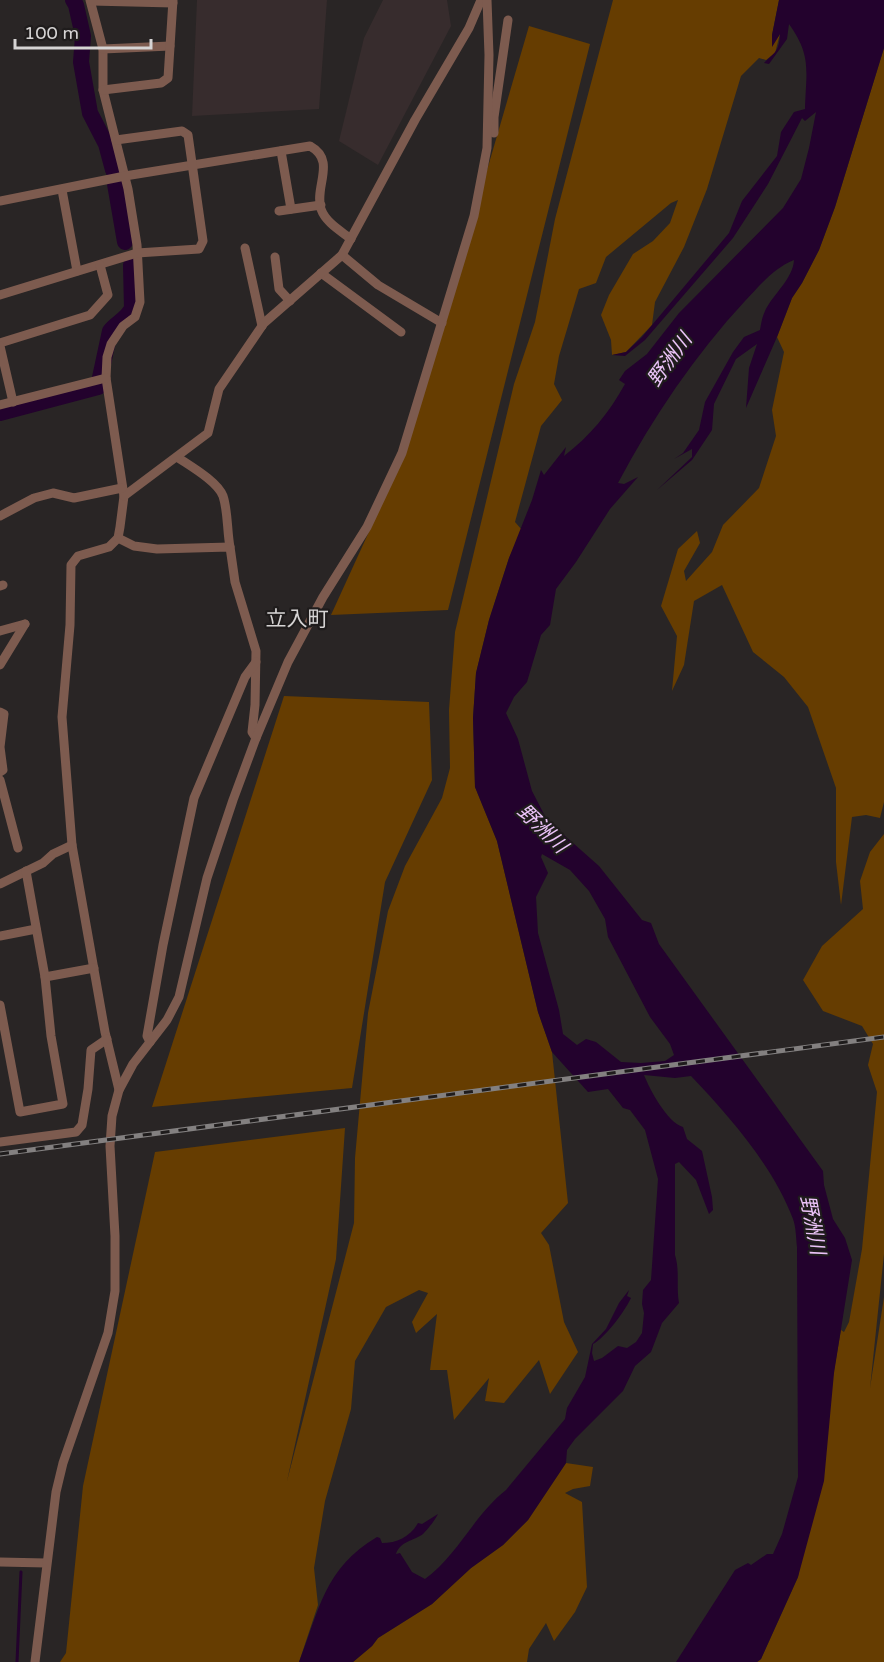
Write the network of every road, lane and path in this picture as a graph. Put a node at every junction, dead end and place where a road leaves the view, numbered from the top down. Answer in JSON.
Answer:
{"nodes":[{"id":1,"x":91,"y":0,"type":"edge"},
{"id":2,"x":481,"y":0,"type":"edge"},
{"id":3,"x":487,"y":0,"type":"edge"},
{"id":4,"x":173,"y":1,"type":"edge"},
{"id":5,"x":508,"y":20,"type":"dead end"},
{"id":6,"x":170,"y":46,"type":"junction"},
{"id":7,"x":103,"y":49,"type":"junction"},
{"id":8,"x":102,"y":90,"type":"junction"},
{"id":9,"x":494,"y":133,"type":"dead end"},
{"id":10,"x":116,"y":140,"type":"junction"},
{"id":11,"x":281,"y":151,"type":"junction"},
{"id":12,"x":192,"y":165,"type":"junction"},
{"id":13,"x":125,"y":176,"type":"junction"},
{"id":14,"x":62,"y":190,"type":"junction"},
{"id":15,"x":0,"y":201,"type":"edge"},
{"id":16,"x":321,"y":205,"type":"junction"},
{"id":17,"x":291,"y":209,"type":"junction"},
{"id":18,"x":279,"y":211,"type":"dead end"},
{"id":19,"x":351,"y":239,"type":"junction"},
{"id":20,"x":245,"y":248,"type":"dead end"},
{"id":21,"x":137,"y":253,"type":"junction"},
{"id":22,"x":342,"y":255,"type":"junction"},
{"id":23,"x":274,"y":257,"type":"dead end"},
{"id":24,"x":100,"y":264,"type":"junction"},
{"id":25,"x":77,"y":272,"type":"junction"},
{"id":26,"x":321,"y":273,"type":"junction"},
{"id":27,"x":0,"y":295,"type":"edge"},
{"id":28,"x":290,"y":301,"type":"junction"},
{"id":29,"x":441,"y":323,"type":"junction"},
{"id":30,"x":262,"y":326,"type":"junction"},
{"id":31,"x":401,"y":332,"type":"dead end"},
{"id":32,"x":0,"y":344,"type":"edge"},
{"id":33,"x":106,"y":378,"type":"junction"},
{"id":34,"x":13,"y":402,"type":"junction"},
{"id":35,"x":0,"y":405,"type":"edge"},
{"id":36,"x":177,"y":457,"type":"junction"},
{"id":37,"x":123,"y":492,"type":"junction"},
{"id":38,"x":0,"y":516,"type":"edge"},
{"id":39,"x":118,"y":538,"type":"junction"},
{"id":40,"x":230,"y":547,"type":"junction"},
{"id":41,"x":0,"y":631,"type":"edge"},
{"id":42,"x":256,"y":662,"type":"junction"},
{"id":43,"x":0,"y":665,"type":"edge"},
{"id":44,"x":0,"y":712,"type":"edge"},
{"id":45,"x":255,"y":738,"type":"junction"},
{"id":46,"x":0,"y":772,"type":"edge"},
{"id":47,"x":0,"y":780,"type":"edge"},
{"id":48,"x":72,"y":845,"type":"junction"},
{"id":49,"x":18,"y":848,"type":"dead end"},
{"id":50,"x":26,"y":871,"type":"junction"},
{"id":51,"x":0,"y":884,"type":"edge"},
{"id":52,"x":36,"y":929,"type":"junction"},
{"id":53,"x":0,"y":936,"type":"edge"},
{"id":54,"x":94,"y":968,"type":"junction"},
{"id":55,"x":45,"y":977,"type":"junction"},
{"id":56,"x":0,"y":1005,"type":"edge"},
{"id":57,"x":107,"y":1039,"type":"junction"},
{"id":58,"x":150,"y":1042,"type":"junction"},
{"id":59,"x":119,"y":1090,"type":"junction"},
{"id":60,"x":0,"y":1142,"type":"edge"},
{"id":61,"x":0,"y":1562,"type":"edge"},
{"id":62,"x":46,"y":1563,"type":"junction"},
{"id":63,"x":34,"y":1662,"type":"edge"}],
"edges":[{"from":1,"to":4,"type":"street"},
{"from":1,"to":7,"type":"street"},
{"from":2,"to":19,"type":"street"},
{"from":3,"to":29,"type":"street"},
{"from":4,"to":6,"type":"street"},
{"from":5,"to":9,"type":"street"},
{"from":6,"to":7,"type":"street"},
{"from":6,"to":8,"type":"street"},
{"from":7,"to":8,"type":"street"},
{"from":8,"to":10,"type":"street"},
{"from":10,"to":12,"type":"street"},
{"from":10,"to":13,"type":"street"},
{"from":11,"to":12,"type":"street"},
{"from":11,"to":16,"type":"street"},
{"from":11,"to":17,"type":"street"},
{"from":12,"to":13,"type":"street"},
{"from":12,"to":21,"type":"street"},
{"from":13,"to":14,"type":"street"},
{"from":13,"to":21,"type":"street"},
{"from":14,"to":15,"type":"street"},
{"from":14,"to":25,"type":"street"},
{"from":16,"to":17,"type":"street"},
{"from":16,"to":19,"type":"street"},
{"from":17,"to":18,"type":"street"},
{"from":19,"to":22,"type":"street"},
{"from":20,"to":30,"type":"street"},
{"from":21,"to":24,"type":"street"},
{"from":21,"to":33,"type":"street"},
{"from":22,"to":26,"type":"street"},
{"from":22,"to":29,"type":"street"},
{"from":23,"to":28,"type":"street"},
{"from":24,"to":25,"type":"street"},
{"from":24,"to":32,"type":"street"},
{"from":25,"to":27,"type":"street"},
{"from":26,"to":28,"type":"street"},
{"from":26,"to":31,"type":"street"},
{"from":28,"to":30,"type":"street"},
{"from":29,"to":45,"type":"street"},
{"from":30,"to":36,"type":"street"},
{"from":32,"to":34,"type":"street"},
{"from":33,"to":34,"type":"street"},
{"from":33,"to":37,"type":"street"},
{"from":34,"to":35,"type":"street"},
{"from":36,"to":37,"type":"street"},
{"from":36,"to":40,"type":"street"},
{"from":37,"to":38,"type":"street"},
{"from":37,"to":39,"type":"street"},
{"from":39,"to":40,"type":"street"},
{"from":39,"to":48,"type":"street"},
{"from":40,"to":42,"type":"street"},
{"from":41,"to":43,"type":"street"},
{"from":42,"to":45,"type":"street"},
{"from":42,"to":58,"type":"street"},
{"from":44,"to":46,"type":"street"},
{"from":45,"to":58,"type":"street"},
{"from":47,"to":49,"type":"street"},
{"from":48,"to":50,"type":"street"},
{"from":48,"to":54,"type":"street"},
{"from":50,"to":51,"type":"street"},
{"from":50,"to":52,"type":"street"},
{"from":52,"to":53,"type":"street"},
{"from":52,"to":55,"type":"street"},
{"from":54,"to":55,"type":"street"},
{"from":54,"to":57,"type":"street"},
{"from":55,"to":56,"type":"street"},
{"from":57,"to":59,"type":"street"},
{"from":57,"to":60,"type":"street"},
{"from":58,"to":59,"type":"street"},
{"from":59,"to":62,"type":"street"},
{"from":61,"to":62,"type":"street"},
{"from":62,"to":63,"type":"street"}]}
